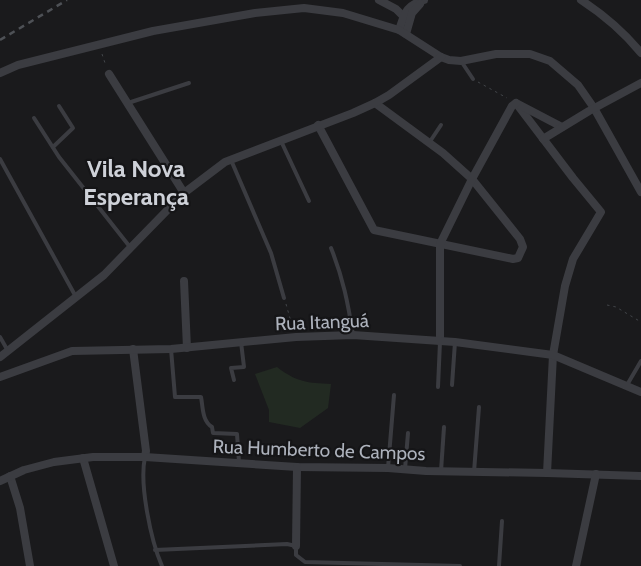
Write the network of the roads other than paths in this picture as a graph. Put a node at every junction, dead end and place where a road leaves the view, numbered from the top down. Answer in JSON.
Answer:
{"nodes":[{"id":1,"x":424,"y":0,"type":"edge"},
{"id":2,"x":581,"y":0,"type":"edge"},
{"id":3,"x":383,"y":2,"type":"edge"},
{"id":4,"x":415,"y":3,"type":"junction"},
{"id":5,"x":412,"y":13,"type":"junction"},
{"id":6,"x":403,"y":16,"type":"junction"},
{"id":7,"x":402,"y":32,"type":"junction"},
{"id":8,"x":641,"y":53,"type":"edge"},
{"id":9,"x":441,"y":57,"type":"junction"},
{"id":10,"x":461,"y":61,"type":"junction"},
{"id":11,"x":0,"y":73,"type":"edge"},
{"id":12,"x":109,"y":74,"type":"dead end"},
{"id":13,"x":473,"y":79,"type":"road end"},
{"id":14,"x":189,"y":82,"type":"dead end"},
{"id":15,"x":641,"y":82,"type":"edge"},
{"id":16,"x":375,"y":102,"type":"junction"},
{"id":17,"x":128,"y":103,"type":"junction"},
{"id":18,"x":516,"y":103,"type":"junction"},
{"id":19,"x":59,"y":106,"type":"dead end"},
{"id":20,"x":594,"y":108,"type":"junction"},
{"id":21,"x":34,"y":118,"type":"dead end"},
{"id":22,"x":318,"y":125,"type":"junction"},
{"id":23,"x":441,"y":125,"type":"dead end"},
{"id":24,"x":562,"y":127,"type":"junction"},
{"id":25,"x":280,"y":140,"type":"junction"},
{"id":26,"x":543,"y":140,"type":"junction"},
{"id":27,"x":429,"y":143,"type":"junction"},
{"id":28,"x":53,"y":147,"type":"junction"},
{"id":29,"x":0,"y":159,"type":"edge"},
{"id":30,"x":231,"y":159,"type":"junction"},
{"id":31,"x":472,"y":180,"type":"junction"},
{"id":32,"x":641,"y":192,"type":"edge"},
{"id":33,"x":184,"y":194,"type":"junction"},
{"id":34,"x":309,"y":200,"type":"dead end"},
{"id":35,"x":440,"y":244,"type":"junction"},
{"id":36,"x":130,"y":247,"type":"junction"},
{"id":37,"x":331,"y":248,"type":"dead end"},
{"id":38,"x":184,"y":280,"type":"dead end"},
{"id":39,"x":76,"y":297,"type":"junction"},
{"id":40,"x":284,"y":298,"type":"road end"},
{"id":41,"x":353,"y":335,"type":"junction"},
{"id":42,"x":0,"y":337,"type":"edge"},
{"id":43,"x":440,"y":341,"type":"junction"},
{"id":44,"x":241,"y":342,"type":"junction"},
{"id":45,"x":455,"y":342,"type":"junction"},
{"id":46,"x":187,"y":348,"type":"junction"},
{"id":47,"x":171,"y":349,"type":"junction"},
{"id":48,"x":133,"y":350,"type":"junction"},
{"id":49,"x":8,"y":351,"type":"junction"},
{"id":50,"x":553,"y":355,"type":"junction"},
{"id":51,"x":0,"y":357,"type":"edge"},
{"id":52,"x":641,"y":361,"type":"edge"},
{"id":53,"x":0,"y":377,"type":"edge"},
{"id":54,"x":234,"y":380,"type":"dead end"},
{"id":55,"x":452,"y":385,"type":"dead end"},
{"id":56,"x":627,"y":385,"type":"junction"},
{"id":57,"x":438,"y":387,"type":"dead end"},
{"id":58,"x":641,"y":392,"type":"edge"},
{"id":59,"x":394,"y":394,"type":"dead end"},
{"id":60,"x":478,"y":407,"type":"dead end"},
{"id":61,"x":444,"y":427,"type":"dead end"},
{"id":62,"x":408,"y":433,"type":"dead end"},
{"id":63,"x":145,"y":457,"type":"junction"},
{"id":64,"x":83,"y":458,"type":"junction"},
{"id":65,"x":239,"y":465,"type":"junction"},
{"id":66,"x":297,"y":467,"type":"junction"},
{"id":67,"x":388,"y":468,"type":"junction"},
{"id":68,"x":405,"y":469,"type":"junction"},
{"id":69,"x":441,"y":472,"type":"junction"},
{"id":70,"x":474,"y":472,"type":"junction"},
{"id":71,"x":547,"y":473,"type":"junction"},
{"id":72,"x":596,"y":474,"type":"junction"},
{"id":73,"x":10,"y":476,"type":"junction"},
{"id":74,"x":641,"y":476,"type":"edge"},
{"id":75,"x":0,"y":480,"type":"edge"},
{"id":76,"x":502,"y":521,"type":"dead end"},
{"id":77,"x":296,"y":546,"type":"junction"},
{"id":78,"x":155,"y":550,"type":"junction"},
{"id":79,"x":30,"y":566,"type":"edge"},
{"id":80,"x":114,"y":566,"type":"edge"},
{"id":81,"x":162,"y":566,"type":"edge"},
{"id":82,"x":460,"y":566,"type":"edge"},
{"id":83,"x":499,"y":566,"type":"edge"},
{"id":84,"x":576,"y":566,"type":"edge"}],
"edges":[{"from":1,"to":4,"type":"street"},
{"from":1,"to":5,"type":"street"},
{"from":2,"to":8,"type":"street"},
{"from":3,"to":4,"type":"street"},
{"from":3,"to":6,"type":"street"},
{"from":4,"to":6,"type":"street"},
{"from":5,"to":6,"type":"street"},
{"from":5,"to":7,"type":"street"},
{"from":6,"to":7,"type":"street"},
{"from":7,"to":9,"type":"street"},
{"from":7,"to":11,"type":"street"},
{"from":9,"to":10,"type":"street"},
{"from":9,"to":16,"type":"street"},
{"from":10,"to":13,"type":"lane"},
{"from":10,"to":20,"type":"street"},
{"from":12,"to":17,"type":"street"},
{"from":14,"to":17,"type":"lane"},
{"from":15,"to":20,"type":"street"},
{"from":16,"to":22,"type":"street"},
{"from":16,"to":27,"type":"street"},
{"from":17,"to":33,"type":"street"},
{"from":18,"to":24,"type":"street"},
{"from":18,"to":26,"type":"street"},
{"from":18,"to":31,"type":"street"},
{"from":19,"to":28,"type":"lane"},
{"from":20,"to":24,"type":"street"},
{"from":20,"to":32,"type":"street"},
{"from":21,"to":28,"type":"lane"},
{"from":22,"to":25,"type":"street"},
{"from":22,"to":35,"type":"street"},
{"from":23,"to":27,"type":"lane"},
{"from":24,"to":26,"type":"street"},
{"from":25,"to":30,"type":"street"},
{"from":25,"to":34,"type":"lane"},
{"from":26,"to":50,"type":"street"},
{"from":27,"to":31,"type":"street"},
{"from":28,"to":36,"type":"lane"},
{"from":29,"to":39,"type":"lane"},
{"from":30,"to":33,"type":"street"},
{"from":30,"to":40,"type":"lane"},
{"from":31,"to":35,"type":"street"},
{"from":31,"to":35,"type":"street"},
{"from":33,"to":36,"type":"street"},
{"from":35,"to":43,"type":"street"},
{"from":36,"to":39,"type":"street"},
{"from":37,"to":41,"type":"lane"},
{"from":38,"to":46,"type":"street"},
{"from":39,"to":49,"type":"street"},
{"from":41,"to":43,"type":"street","name":"Rua Itanguá"},
{"from":41,"to":44,"type":"street","name":"Rua Itanguá"},
{"from":42,"to":49,"type":"lane"},
{"from":43,"to":45,"type":"street","name":"Rua Itanguá"},
{"from":43,"to":57,"type":"lane"},
{"from":44,"to":46,"type":"street","name":"Rua Itanguá"},
{"from":44,"to":54,"type":"lane"},
{"from":45,"to":50,"type":"street","name":"Rua Itanguá"},
{"from":45,"to":55,"type":"lane"},
{"from":46,"to":47,"type":"street","name":"Rua Itanguá"},
{"from":47,"to":48,"type":"street","name":"Rua Itanguá"},
{"from":47,"to":65,"type":"lane"},
{"from":48,"to":53,"type":"street","name":"Rua Itanguá"},
{"from":48,"to":63,"type":"street"},
{"from":49,"to":51,"type":"street"},
{"from":50,"to":56,"type":"street","name":"Rua Itanguá"},
{"from":50,"to":71,"type":"street"},
{"from":52,"to":56,"type":"lane"},
{"from":56,"to":58,"type":"street","name":"Rua Itanguá"},
{"from":59,"to":67,"type":"lane"},
{"from":60,"to":70,"type":"lane"},
{"from":61,"to":69,"type":"lane"},
{"from":62,"to":68,"type":"lane"},
{"from":63,"to":64,"type":"street","name":"Rua Humberto de Campos"},
{"from":63,"to":65,"type":"street","name":"Rua Humberto de Campos"},
{"from":63,"to":78,"type":"lane"},
{"from":64,"to":73,"type":"street","name":"Rua Humberto de Campos"},
{"from":64,"to":80,"type":"street"},
{"from":65,"to":66,"type":"street","name":"Rua Humberto de Campos"},
{"from":66,"to":67,"type":"street","name":"Rua Humberto de Campos"},
{"from":66,"to":77,"type":"street"},
{"from":67,"to":68,"type":"street","name":"Rua Humberto de Campos"},
{"from":68,"to":69,"type":"street","name":"Rua Humberto de Campos"},
{"from":69,"to":70,"type":"street","name":"Rua Humberto de Campos"},
{"from":70,"to":71,"type":"street","name":"Rua Humberto de Campos"},
{"from":71,"to":72,"type":"street","name":"Rua Humberto de Campos"},
{"from":72,"to":74,"type":"street","name":"Rua Humberto de Campos"},
{"from":72,"to":84,"type":"street"},
{"from":73,"to":75,"type":"street","name":"Rua Humberto de Campos"},
{"from":73,"to":79,"type":"street"},
{"from":76,"to":83,"type":"lane"},
{"from":77,"to":78,"type":"lane"},
{"from":77,"to":82,"type":"lane"},
{"from":78,"to":81,"type":"lane"}]}
